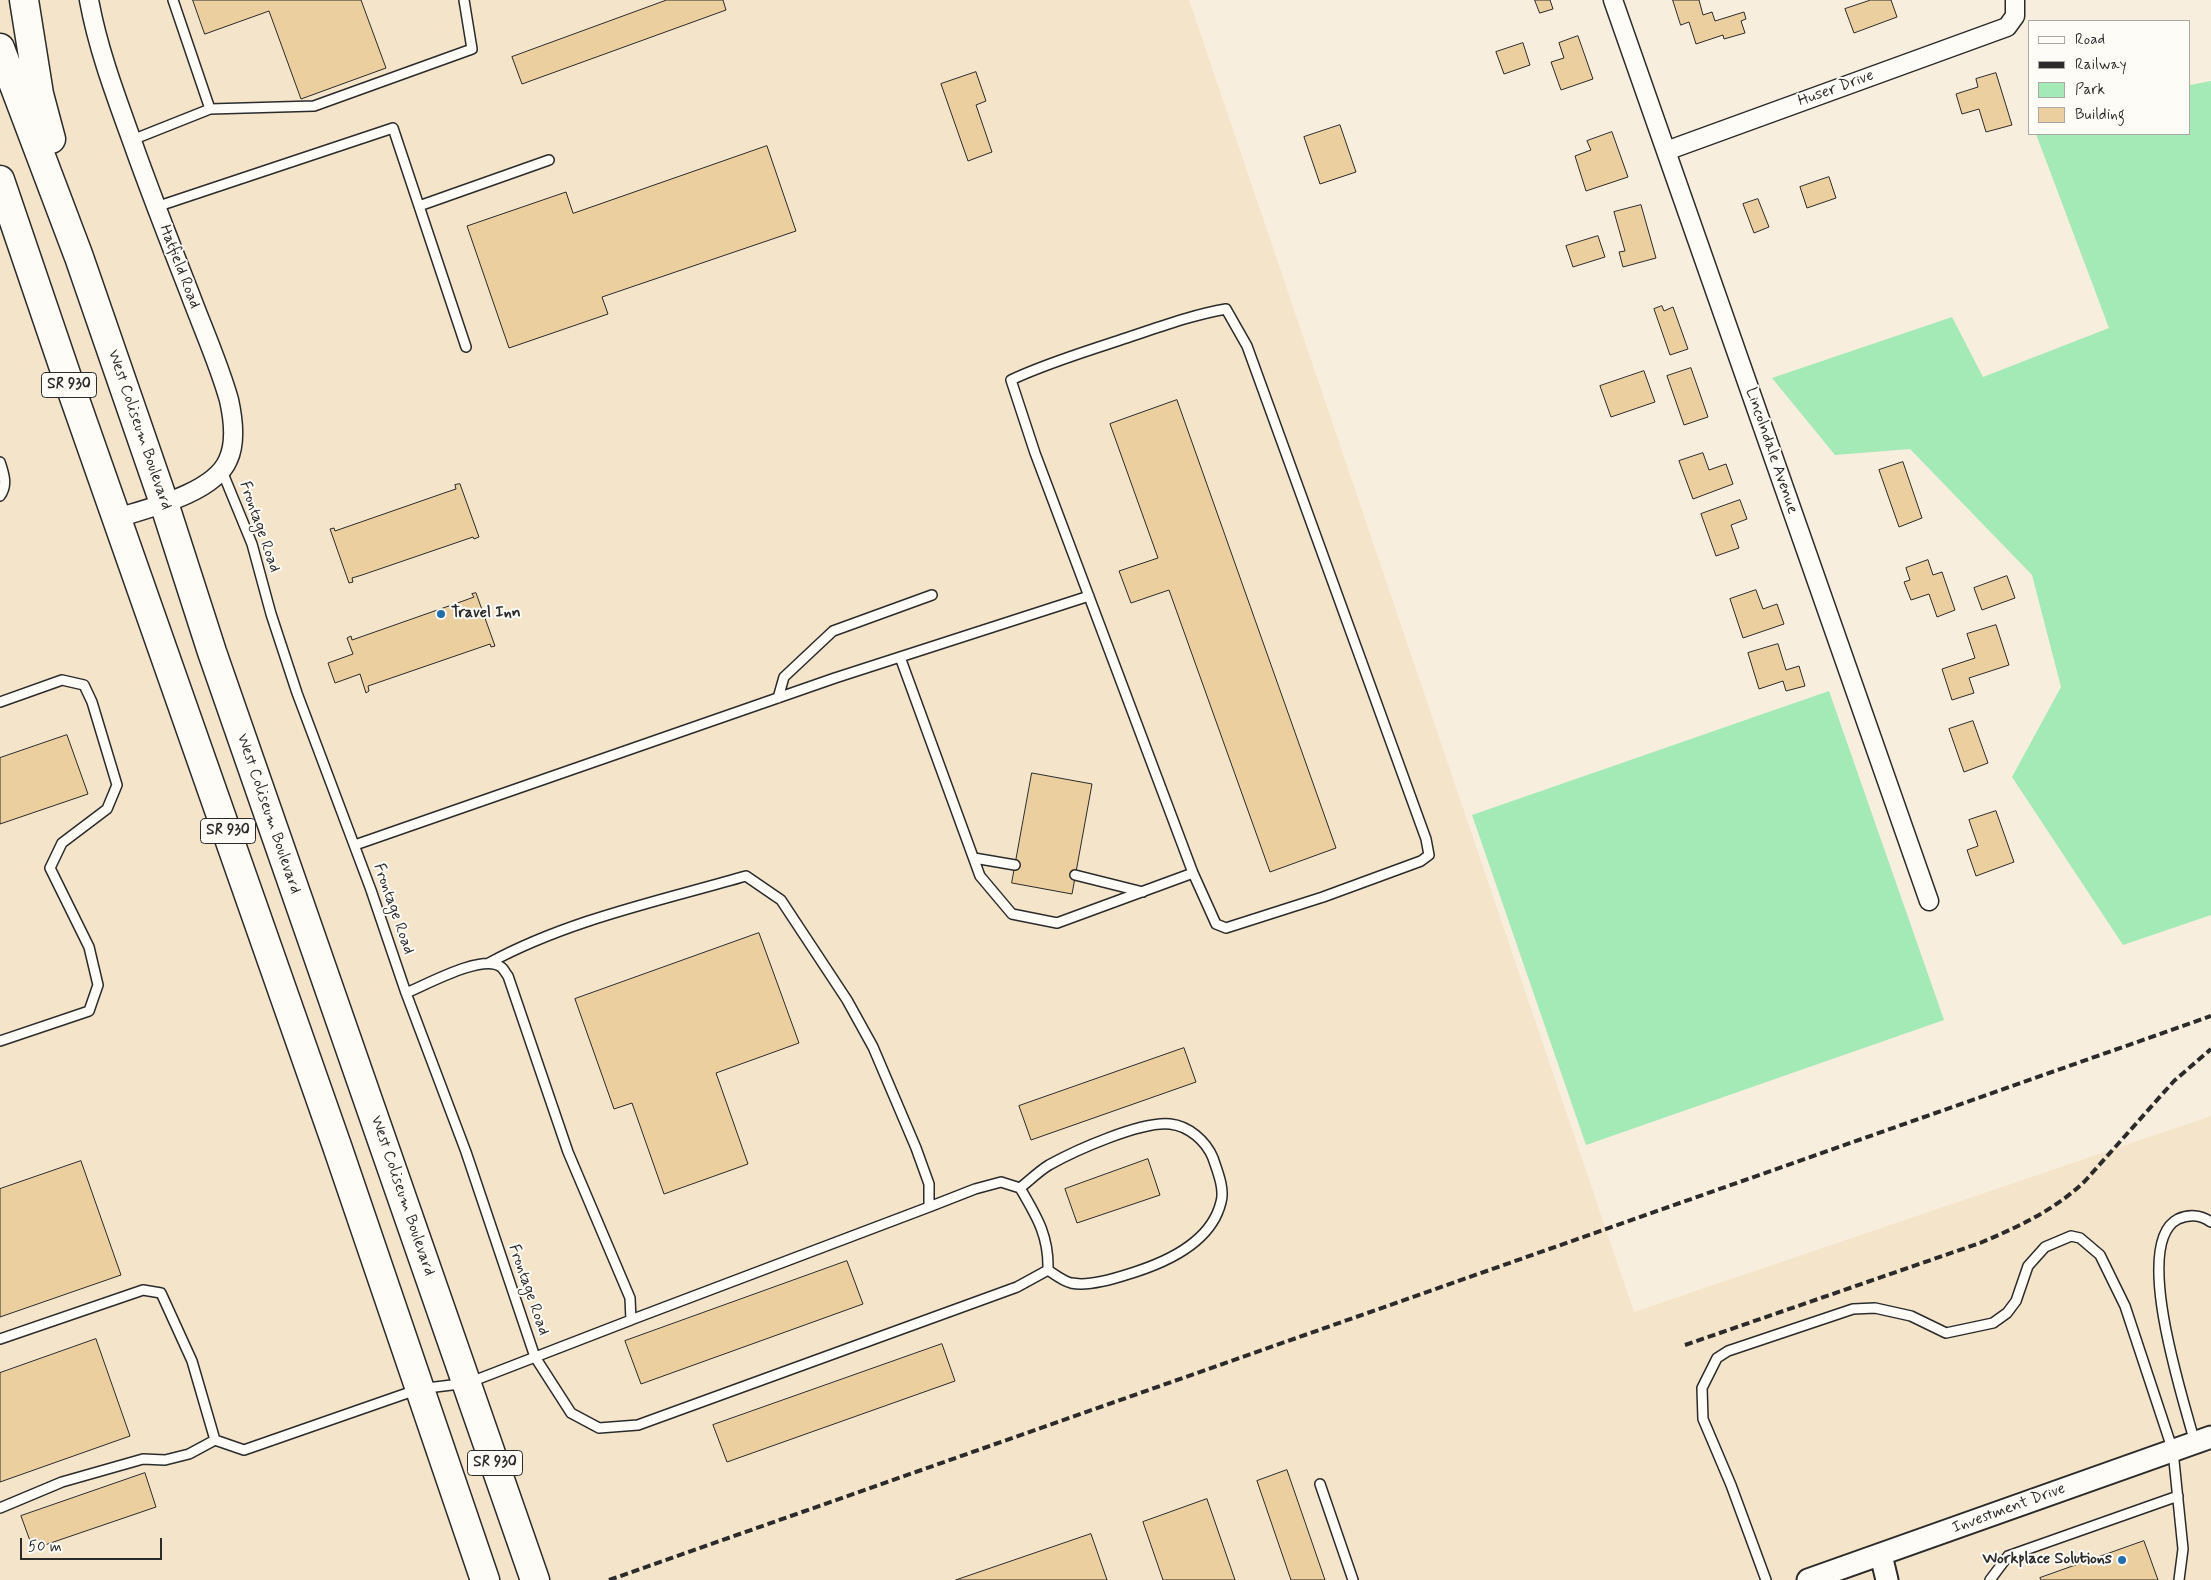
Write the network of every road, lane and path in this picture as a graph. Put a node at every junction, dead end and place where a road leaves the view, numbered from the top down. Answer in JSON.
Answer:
{"nodes":[{"id":1,"x":24,"y":0,"type":"edge"},
{"id":2,"x":89,"y":0,"type":"edge"},
{"id":3,"x":173,"y":0,"type":"edge"},
{"id":4,"x":464,"y":0,"type":"edge"},
{"id":5,"x":1613,"y":0,"type":"edge"},
{"id":6,"x":2015,"y":0,"type":"edge"},
{"id":7,"x":0,"y":48,"type":"edge"},
{"id":8,"x":210,"y":110,"type":"junction"},
{"id":9,"x":132,"y":140,"type":"junction"},
{"id":10,"x":1666,"y":151,"type":"junction"},
{"id":11,"x":549,"y":160,"type":"dead end"},
{"id":12,"x":0,"y":180,"type":"edge"},
{"id":13,"x":419,"y":206,"type":"junction"},
{"id":14,"x":156,"y":207,"type":"junction"},
{"id":15,"x":79,"y":257,"type":"junction"},
{"id":16,"x":466,"y":346,"type":"dead end"},
{"id":17,"x":0,"y":462,"type":"edge"},
{"id":18,"x":222,"y":471,"type":"junction"},
{"id":19,"x":0,"y":496,"type":"edge"},
{"id":20,"x":164,"y":503,"type":"junction"},
{"id":21,"x":117,"y":518,"type":"junction"},
{"id":22,"x":932,"y":595,"type":"dead end"},
{"id":23,"x":1089,"y":596,"type":"junction"},
{"id":24,"x":900,"y":657,"type":"junction"},
{"id":25,"x":778,"y":698,"type":"junction"},
{"id":26,"x":0,"y":702,"type":"edge"},
{"id":27,"x":355,"y":845,"type":"junction"},
{"id":28,"x":974,"y":858,"type":"junction"},
{"id":29,"x":1015,"y":865,"type":"dead end"},
{"id":30,"x":1193,"y":873,"type":"junction"},
{"id":31,"x":1075,"y":875,"type":"dead end"},
{"id":32,"x":1142,"y":892,"type":"junction"},
{"id":33,"x":1929,"y":901,"type":"dead end"},
{"id":34,"x":489,"y":963,"type":"junction"},
{"id":35,"x":406,"y":993,"type":"junction"},
{"id":36,"x":0,"y":1041,"type":"edge"},
{"id":37,"x":1020,"y":1188,"type":"junction"},
{"id":38,"x":929,"y":1207,"type":"junction"},
{"id":39,"x":2211,"y":1222,"type":"edge"},
{"id":40,"x":1048,"y":1270,"type":"junction"},
{"id":41,"x":628,"y":1321,"type":"junction"},
{"id":42,"x":0,"y":1339,"type":"edge"},
{"id":43,"x":535,"y":1357,"type":"junction"},
{"id":44,"x":468,"y":1383,"type":"junction"},
{"id":45,"x":419,"y":1389,"type":"junction"},
{"id":46,"x":215,"y":1440,"type":"junction"},
{"id":47,"x":2203,"y":1440,"type":"edge"},
{"id":48,"x":2173,"y":1451,"type":"junction"},
{"id":49,"x":1320,"y":1484,"type":"dead end"},
{"id":50,"x":2178,"y":1496,"type":"junction"},
{"id":51,"x":0,"y":1508,"type":"edge"},
{"id":52,"x":1881,"y":1555,"type":"junction"},
{"id":53,"x":485,"y":1580,"type":"edge"},
{"id":54,"x":535,"y":1580,"type":"edge"},
{"id":55,"x":1352,"y":1580,"type":"edge"},
{"id":56,"x":1766,"y":1580,"type":"edge"},
{"id":57,"x":1808,"y":1580,"type":"edge"},
{"id":58,"x":1887,"y":1580,"type":"edge"},
{"id":59,"x":1990,"y":1580,"type":"edge"},
{"id":60,"x":2179,"y":1580,"type":"edge"}],
"edges":[{"from":1,"to":15,"type":"highway","number":"SR 930"},
{"from":2,"to":9,"type":"street","name":"Hatfield Road"},
{"from":3,"to":8,"type":"lane"},
{"from":4,"to":8,"type":"lane"},
{"from":5,"to":10,"type":"street","name":"Lincolndale Avenue"},
{"from":6,"to":10,"type":"street","name":"Huser Drive"},
{"from":7,"to":15,"type":"highway","name":"West Coliseum Boulevard"},
{"from":8,"to":9,"type":"lane"},
{"from":9,"to":14,"type":"street","name":"Hatfield Road"},
{"from":10,"to":33,"type":"street","name":"Lincolndale Avenue"},
{"from":11,"to":13,"type":"lane"},
{"from":12,"to":21,"type":"highway","number":"SR 930"},
{"from":13,"to":14,"type":"lane"},
{"from":13,"to":16,"type":"lane"},
{"from":14,"to":18,"type":"street","name":"Hatfield Road"},
{"from":15,"to":20,"type":"highway","name":"West Coliseum Boulevard","number":"SR 930"},
{"from":17,"to":19,"type":"lane"},
{"from":18,"to":20,"type":"street"},
{"from":18,"to":27,"type":"lane","name":"Frontage Road"},
{"from":20,"to":21,"type":"street"},
{"from":20,"to":44,"type":"highway","name":"West Coliseum Boulevard","number":"SR 930"},
{"from":21,"to":45,"type":"highway","number":"SR 930"},
{"from":22,"to":25,"type":"lane"},
{"from":23,"to":24,"type":"lane"},
{"from":23,"to":30,"type":"lane"},
{"from":23,"to":30,"type":"lane"},
{"from":24,"to":25,"type":"lane"},
{"from":24,"to":28,"type":"lane"},
{"from":25,"to":27,"type":"lane"},
{"from":26,"to":36,"type":"lane"},
{"from":27,"to":35,"type":"lane","name":"Frontage Road"},
{"from":28,"to":29,"type":"lane"},
{"from":28,"to":32,"type":"lane"},
{"from":30,"to":32,"type":"lane"},
{"from":31,"to":32,"type":"lane"},
{"from":34,"to":35,"type":"lane"},
{"from":34,"to":38,"type":"lane"},
{"from":34,"to":41,"type":"lane"},
{"from":35,"to":43,"type":"lane","name":"Frontage Road"},
{"from":37,"to":38,"type":"lane"},
{"from":37,"to":40,"type":"lane"},
{"from":37,"to":40,"type":"lane"},
{"from":38,"to":41,"type":"lane"},
{"from":39,"to":47,"type":"lane"},
{"from":40,"to":43,"type":"lane","name":"Frontage Road"},
{"from":41,"to":43,"type":"lane"},
{"from":42,"to":46,"type":"lane"},
{"from":43,"to":44,"type":"lane"},
{"from":44,"to":45,"type":"lane"},
{"from":44,"to":54,"type":"highway","name":"West Coliseum Boulevard","number":"SR 930"},
{"from":45,"to":46,"type":"lane"},
{"from":45,"to":53,"type":"highway","number":"SR 930"},
{"from":46,"to":51,"type":"lane"},
{"from":47,"to":48,"type":"street","name":"Investment Drive"},
{"from":48,"to":50,"type":"lane"},
{"from":48,"to":52,"type":"street","name":"Investment Drive"},
{"from":48,"to":56,"type":"lane"},
{"from":49,"to":55,"type":"lane"},
{"from":50,"to":59,"type":"lane"},
{"from":50,"to":60,"type":"lane"},
{"from":52,"to":57,"type":"street","name":"Investment Drive"},
{"from":52,"to":58,"type":"street"}]}
